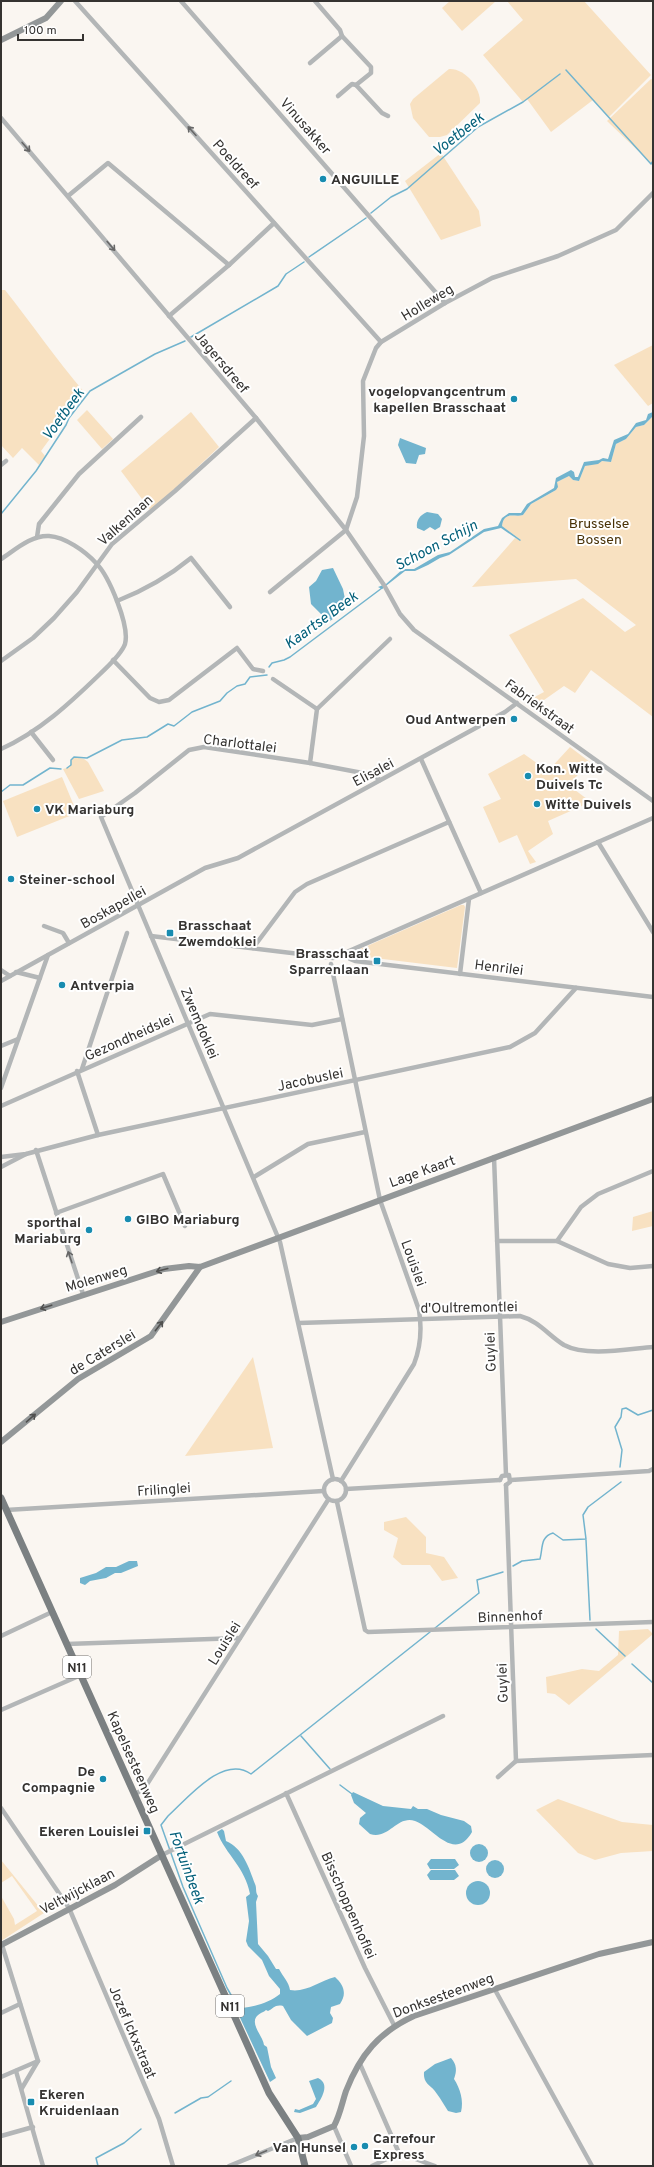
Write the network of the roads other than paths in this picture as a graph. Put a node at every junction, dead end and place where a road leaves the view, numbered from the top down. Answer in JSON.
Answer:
{"nodes":[{"id":1,"x":61,"y":1,"type":"edge"},
{"id":2,"x":75,"y":1,"type":"edge"},
{"id":3,"x":181,"y":1,"type":"edge"},
{"id":4,"x":315,"y":1,"type":"edge"},
{"id":5,"x":342,"y":36,"type":"junction"},
{"id":6,"x":1,"y":40,"type":"edge"},
{"id":7,"x":310,"y":63,"type":"dead end"},
{"id":8,"x":356,"y":85,"type":"junction"},
{"id":9,"x":338,"y":96,"type":"dead end"},
{"id":10,"x":388,"y":116,"type":"dead end"},
{"id":11,"x":1,"y":118,"type":"edge"},
{"id":12,"x":653,"y":193,"type":"edge"},
{"id":13,"x":68,"y":196,"type":"junction"},
{"id":14,"x":274,"y":223,"type":"junction"},
{"id":15,"x":229,"y":265,"type":"junction"},
{"id":16,"x":446,"y":302,"type":"junction"},
{"id":17,"x":169,"y":316,"type":"junction"},
{"id":18,"x":380,"y":342,"type":"junction"},
{"id":19,"x":141,"y":417,"type":"dead end"},
{"id":20,"x":256,"y":418,"type":"junction"},
{"id":21,"x":6,"y":461,"type":"dead end"},
{"id":22,"x":1,"y":465,"type":"edge"},
{"id":23,"x":346,"y":530,"type":"junction"},
{"id":24,"x":37,"y":537,"type":"junction"},
{"id":25,"x":1,"y":560,"type":"edge"},
{"id":26,"x":96,"y":563,"type":"junction"},
{"id":27,"x":270,"y":592,"type":"dead end"},
{"id":28,"x":117,"y":601,"type":"junction"},
{"id":29,"x":230,"y":607,"type":"dead end"},
{"id":30,"x":414,"y":630,"type":"joint"},
{"id":31,"x":390,"y":639,"type":"dead end"},
{"id":32,"x":113,"y":660,"type":"junction"},
{"id":33,"x":1,"y":661,"type":"edge"},
{"id":34,"x":263,"y":671,"type":"dead end"},
{"id":35,"x":273,"y":679,"type":"dead end"},
{"id":36,"x":517,"y":703,"type":"junction"},
{"id":37,"x":318,"y":709,"type":"junction"},
{"id":38,"x":31,"y":732,"type":"junction"},
{"id":39,"x":1,"y":749,"type":"edge"},
{"id":40,"x":421,"y":759,"type":"junction"},
{"id":41,"x":53,"y":760,"type":"dead end"},
{"id":42,"x":310,"y":763,"type":"junction"},
{"id":43,"x":380,"y":780,"type":"junction"},
{"id":44,"x":653,"y":801,"type":"edge"},
{"id":45,"x":653,"y":818,"type":"edge"},
{"id":46,"x":449,"y":822,"type":"junction"},
{"id":47,"x":105,"y":827,"type":"joint"},
{"id":48,"x":598,"y":842,"type":"junction"},
{"id":49,"x":238,"y":858,"type":"joint"},
{"id":50,"x":481,"y":893,"type":"junction"},
{"id":51,"x":469,"y":899,"type":"junction"},
{"id":52,"x":138,"y":905,"type":"junction"},
{"id":53,"x":44,"y":926,"type":"dead end"},
{"id":54,"x":653,"y":932,"type":"edge"},
{"id":55,"x":127,"y":933,"type":"dead end"},
{"id":56,"x":151,"y":936,"type":"junction"},
{"id":57,"x":69,"y":943,"type":"junction"},
{"id":58,"x":253,"y":948,"type":"junction"},
{"id":59,"x":346,"y":953,"type":"junction"},
{"id":60,"x":48,"y":955,"type":"junction"},
{"id":61,"x":331,"y":964,"type":"dead end"},
{"id":62,"x":1,"y":970,"type":"edge"},
{"id":63,"x":16,"y":972,"type":"junction"},
{"id":64,"x":460,"y":974,"type":"junction"},
{"id":65,"x":10,"y":976,"type":"junction"},
{"id":66,"x":40,"y":978,"type":"junction"},
{"id":67,"x":1,"y":981,"type":"edge"},
{"id":68,"x":576,"y":988,"type":"junction"},
{"id":69,"x":653,"y":997,"type":"edge"},
{"id":70,"x":342,"y":1019,"type":"junction"},
{"id":71,"x":187,"y":1023,"type":"junction"},
{"id":72,"x":18,"y":1039,"type":"junction"},
{"id":73,"x":1,"y":1046,"type":"edge"},
{"id":74,"x":79,"y":1070,"type":"junction"},
{"id":75,"x":355,"y":1080,"type":"junction"},
{"id":76,"x":1,"y":1088,"type":"edge"},
{"id":77,"x":653,"y":1099,"type":"edge"},
{"id":78,"x":1,"y":1106,"type":"edge"},
{"id":79,"x":224,"y":1108,"type":"junction"},
{"id":80,"x":365,"y":1132,"type":"junction"},
{"id":81,"x":98,"y":1135,"type":"junction"},
{"id":82,"x":36,"y":1150,"type":"junction"},
{"id":83,"x":26,"y":1154,"type":"junction"},
{"id":84,"x":1,"y":1157,"type":"edge"},
{"id":85,"x":494,"y":1158,"type":"junction"},
{"id":86,"x":1,"y":1167,"type":"edge"},
{"id":87,"x":653,"y":1171,"type":"edge"},
{"id":88,"x":254,"y":1177,"type":"junction"},
{"id":89,"x":380,"y":1200,"type":"junction"},
{"id":90,"x":56,"y":1213,"type":"junction"},
{"id":91,"x":185,"y":1226,"type":"dead end"},
{"id":92,"x":278,"y":1237,"type":"junction"},
{"id":93,"x":557,"y":1240,"type":"junction"},
{"id":94,"x":497,"y":1241,"type":"junction"},
{"id":95,"x":653,"y":1266,"type":"edge"},
{"id":96,"x":200,"y":1267,"type":"junction"},
{"id":97,"x":83,"y":1294,"type":"junction"},
{"id":98,"x":500,"y":1316,"type":"junction"},
{"id":99,"x":421,"y":1319,"type":"junction"},
{"id":100,"x":1,"y":1322,"type":"edge"},
{"id":101,"x":299,"y":1323,"type":"junction"},
{"id":102,"x":653,"y":1347,"type":"edge"},
{"id":103,"x":1,"y":1442,"type":"edge"},
{"id":104,"x":652,"y":1471,"type":"edge"},
{"id":105,"x":506,"y":1474,"type":"junction"},
{"id":106,"x":333,"y":1479,"type":"junction"},
{"id":107,"x":500,"y":1480,"type":"junction"},
{"id":108,"x":511,"y":1480,"type":"junction"},
{"id":109,"x":341,"y":1481,"type":"junction"},
{"id":110,"x":506,"y":1485,"type":"junction"},
{"id":111,"x":346,"y":1489,"type":"junction"},
{"id":112,"x":324,"y":1491,"type":"junction"},
{"id":113,"x":1,"y":1498,"type":"edge"},
{"id":114,"x":328,"y":1500,"type":"junction"},
{"id":115,"x":337,"y":1502,"type":"junction"},
{"id":116,"x":6,"y":1510,"type":"junction"},
{"id":117,"x":52,"y":1612,"type":"junction"},
{"id":118,"x":653,"y":1622,"type":"edge"},
{"id":119,"x":511,"y":1627,"type":"junction"},
{"id":120,"x":1,"y":1636,"type":"edge"},
{"id":121,"x":240,"y":1638,"type":"junction"},
{"id":122,"x":67,"y":1644,"type":"junction"},
{"id":123,"x":81,"y":1675,"type":"junction"},
{"id":124,"x":1,"y":1710,"type":"edge"},
{"id":125,"x":443,"y":1716,"type":"dead end"},
{"id":126,"x":653,"y":1755,"type":"edge"},
{"id":127,"x":516,"y":1761,"type":"junction"},
{"id":128,"x":498,"y":1777,"type":"dead end"},
{"id":129,"x":286,"y":1793,"type":"junction"},
{"id":130,"x":135,"y":1794,"type":"junction"},
{"id":131,"x":1,"y":1808,"type":"edge"},
{"id":132,"x":162,"y":1855,"type":"junction"},
{"id":133,"x":69,"y":1908,"type":"junction"},
{"id":134,"x":653,"y":1942,"type":"edge"},
{"id":135,"x":1,"y":1945,"type":"edge"},
{"id":136,"x":494,"y":1988,"type":"junction"},
{"id":137,"x":20,"y":2004,"type":"junction"},
{"id":138,"x":1,"y":2013,"type":"edge"},
{"id":139,"x":394,"y":2025,"type":"junction"},
{"id":140,"x":38,"y":2060,"type":"junction"},
{"id":141,"x":360,"y":2064,"type":"junction"},
{"id":142,"x":16,"y":2071,"type":"junction"},
{"id":143,"x":1,"y":2077,"type":"edge"},
{"id":144,"x":22,"y":2088,"type":"junction"},
{"id":145,"x":334,"y":2126,"type":"junction"},
{"id":146,"x":33,"y":2127,"type":"junction"},
{"id":147,"x":1,"y":2136,"type":"edge"},
{"id":148,"x":298,"y":2138,"type":"junction"},
{"id":149,"x":399,"y":2153,"type":"junction"},
{"id":150,"x":43,"y":2166,"type":"edge"},
{"id":151,"x":173,"y":2166,"type":"edge"},
{"id":152,"x":230,"y":2166,"type":"edge"},
{"id":153,"x":306,"y":2166,"type":"edge"},
{"id":154,"x":351,"y":2166,"type":"edge"},
{"id":155,"x":372,"y":2166,"type":"edge"},
{"id":156,"x":434,"y":2166,"type":"edge"},
{"id":157,"x":592,"y":2166,"type":"edge"}],
"edges":[{"from":1,"to":6,"type":"street"},
{"from":14,"to":2,"type":"street","name":"Poeldreef","one_way":true},
{"from":3,"to":16,"type":"street","name":"Vinusakker"},
{"from":4,"to":5,"type":"street"},
{"from":5,"to":7,"type":"street"},
{"from":5,"to":8,"type":"street"},
{"from":8,"to":9,"type":"street"},
{"from":8,"to":10,"type":"street"},
{"from":11,"to":13,"type":"street","name":"Jagersdreef","one_way":true},
{"from":12,"to":16,"type":"street","name":"Holleweg"},
{"from":13,"to":15,"type":"street"},
{"from":13,"to":17,"type":"street","name":"Jagersdreef","one_way":true},
{"from":14,"to":15,"type":"street"},
{"from":14,"to":18,"type":"street","name":"Poeldreef"},
{"from":15,"to":17,"type":"street"},
{"from":16,"to":18,"type":"street","name":"Holleweg"},
{"from":17,"to":20,"type":"street","name":"Jagersdreef"},
{"from":18,"to":23,"type":"street"},
{"from":19,"to":24,"type":"street"},
{"from":20,"to":23,"type":"street","name":"Jagersdreef"},
{"from":20,"to":26,"type":"street","name":"Valkenlaan"},
{"from":21,"to":22,"type":"street"},
{"from":23,"to":27,"type":"street"},
{"from":23,"to":30,"type":"street","name":"Jagersdreef"},
{"from":24,"to":25,"type":"street"},
{"from":24,"to":26,"type":"street"},
{"from":26,"to":28,"type":"street"},
{"from":26,"to":33,"type":"street","name":"Valkenlaan"},
{"from":28,"to":29,"type":"street"},
{"from":28,"to":32,"type":"street"},
{"from":30,"to":36,"type":"street","name":"Fabriekstraat"},
{"from":31,"to":37,"type":"street"},
{"from":32,"to":34,"type":"street"},
{"from":32,"to":38,"type":"street"},
{"from":35,"to":37,"type":"street"},
{"from":36,"to":40,"type":"street","name":"Elisalei"},
{"from":36,"to":44,"type":"street","name":"Fabriekstraat"},
{"from":37,"to":42,"type":"street"},
{"from":38,"to":39,"type":"street"},
{"from":38,"to":41,"type":"street"},
{"from":40,"to":43,"type":"street","name":"Elisalei"},
{"from":40,"to":46,"type":"street"},
{"from":42,"to":43,"type":"street","name":"Charlottalei"},
{"from":42,"to":47,"type":"street","name":"Charlottalei"},
{"from":43,"to":49,"type":"street","name":"Elisalei"},
{"from":45,"to":48,"type":"street"},
{"from":46,"to":50,"type":"street"},
{"from":46,"to":58,"type":"street"},
{"from":47,"to":52,"type":"street","name":"Zwemdoklei"},
{"from":48,"to":50,"type":"street"},
{"from":48,"to":54,"type":"street"},
{"from":49,"to":52,"type":"street","name":"Boskapellei"},
{"from":50,"to":51,"type":"street"},
{"from":51,"to":59,"type":"street"},
{"from":51,"to":64,"type":"street"},
{"from":52,"to":56,"type":"street","name":"Zwemdoklei"},
{"from":52,"to":57,"type":"street","name":"Boskapellei"},
{"from":53,"to":57,"type":"street"},
{"from":55,"to":74,"type":"street"},
{"from":56,"to":58,"type":"street"},
{"from":56,"to":71,"type":"street","name":"Zwemdoklei"},
{"from":57,"to":60,"type":"street","name":"Boskapellei"},
{"from":58,"to":59,"type":"street"},
{"from":59,"to":64,"type":"street","name":"Henrilei"},
{"from":60,"to":63,"type":"street","name":"Boskapellei"},
{"from":60,"to":66,"type":"street"},
{"from":61,"to":70,"type":"street","name":"Louislei"},
{"from":62,"to":65,"type":"street"},
{"from":63,"to":65,"type":"street","name":"Boskapellei"},
{"from":63,"to":66,"type":"street"},
{"from":64,"to":68,"type":"street","name":"Henrilei"},
{"from":65,"to":67,"type":"street","name":"Boskapellei"},
{"from":66,"to":72,"type":"street"},
{"from":68,"to":69,"type":"street","name":"Henrilei"},
{"from":68,"to":75,"type":"street","name":"Jacobuslei"},
{"from":70,"to":71,"type":"street","name":"Gezondheidslei"},
{"from":70,"to":75,"type":"street","name":"Louislei"},
{"from":71,"to":74,"type":"street","name":"Gezondheidslei"},
{"from":71,"to":79,"type":"street","name":"Zwemdoklei"},
{"from":72,"to":73,"type":"street"},
{"from":72,"to":76,"type":"street"},
{"from":74,"to":78,"type":"street","name":"Gezondheidslei"},
{"from":74,"to":81,"type":"street"},
{"from":75,"to":79,"type":"street","name":"Jacobuslei"},
{"from":75,"to":80,"type":"street","name":"Louislei"},
{"from":77,"to":85,"type":"street","name":"Lage Kaart"},
{"from":79,"to":81,"type":"street","name":"Jacobuslei"},
{"from":79,"to":88,"type":"street","name":"Zwemdoklei"},
{"from":80,"to":88,"type":"street"},
{"from":80,"to":89,"type":"street","name":"Louislei"},
{"from":81,"to":82,"type":"street","name":"Jacobuslei"},
{"from":82,"to":83,"type":"street","name":"Jacobuslei"},
{"from":82,"to":90,"type":"street"},
{"from":83,"to":84,"type":"street","name":"Jacobuslei"},
{"from":83,"to":86,"type":"street","name":"Jacobuslei"},
{"from":85,"to":89,"type":"street","name":"Lage Kaart"},
{"from":85,"to":94,"type":"street","name":"Guylei"},
{"from":87,"to":93,"type":"street"},
{"from":88,"to":92,"type":"street","name":"Zwemdoklei"},
{"from":89,"to":92,"type":"street","name":"Lage Kaart"},
{"from":89,"to":99,"type":"street","name":"Louislei"},
{"from":90,"to":91,"type":"street"},
{"from":97,"to":90,"type":"street","one_way":true},
{"from":92,"to":96,"type":"street","name":"Lage Kaart"},
{"from":92,"to":101,"type":"street","name":"Zwemdoklei"},
{"from":93,"to":94,"type":"street"},
{"from":93,"to":95,"type":"street"},
{"from":94,"to":98,"type":"street","name":"Guylei"},
{"from":96,"to":97,"type":"street","name":"Molenweg","one_way":true},
{"from":103,"to":96,"type":"street","name":"de Caterslei","one_way":true},
{"from":97,"to":100,"type":"street","name":"Molenweg","one_way":true},
{"from":98,"to":99,"type":"street","name":"d'Oultremontlei"},
{"from":98,"to":102,"type":"street","name":"d'Oultremontlei"},
{"from":98,"to":105,"type":"street","name":"Guylei"},
{"from":99,"to":101,"type":"street","name":"d'Oultremontlei"},
{"from":99,"to":109,"type":"street","name":"Louislei"},
{"from":101,"to":106,"type":"street","name":"Zwemdoklei"},
{"from":104,"to":108,"type":"street"},
{"from":105,"to":107,"type":"street"},
{"from":105,"to":108,"type":"street"},
{"from":106,"to":109,"type":"street"},
{"from":106,"to":112,"type":"street"},
{"from":107,"to":110,"type":"street"},
{"from":107,"to":111,"type":"street"},
{"from":108,"to":110,"type":"street"},
{"from":109,"to":111,"type":"street"},
{"from":110,"to":119,"type":"street","name":"Guylei"},
{"from":111,"to":115,"type":"street"},
{"from":112,"to":114,"type":"street"},
{"from":112,"to":116,"type":"street","name":"Frilinglei"},
{"from":113,"to":116,"type":"main road","name":"Kapelsesteenweg","number":"N11"},
{"from":114,"to":115,"type":"street"},
{"from":114,"to":121,"type":"street","name":"Louislei"},
{"from":115,"to":119,"type":"street","name":"Binnenhof"},
{"from":116,"to":117,"type":"main road","name":"Kapelsesteenweg","number":"N11"},
{"from":117,"to":120,"type":"street"},
{"from":117,"to":122,"type":"main road","name":"Kapelsesteenweg","number":"N11"},
{"from":118,"to":119,"type":"street","name":"Binnenhof"},
{"from":119,"to":127,"type":"street","name":"Guylei"},
{"from":121,"to":122,"type":"street"},
{"from":121,"to":130,"type":"street","name":"Louislei"},
{"from":122,"to":123,"type":"main road","name":"Kapelsesteenweg","number":"N11"},
{"from":123,"to":124,"type":"street"},
{"from":123,"to":130,"type":"main road","name":"Kapelsesteenweg","number":"N11"},
{"from":125,"to":129,"type":"street"},
{"from":126,"to":127,"type":"street"},
{"from":127,"to":128,"type":"street"},
{"from":129,"to":132,"type":"street"},
{"from":129,"to":139,"type":"street","name":"Bisschoppenhoflei"},
{"from":130,"to":132,"type":"main road","name":"Kapelsesteenweg","number":"N11"},
{"from":131,"to":133,"type":"street","name":"Jozef Ickxstraat"},
{"from":132,"to":133,"type":"street","name":"Veltwijcklaan"},
{"from":132,"to":148,"type":"main road","name":"Kapelsesteenweg","number":"N11"},
{"from":133,"to":135,"type":"street","name":"Veltwijcklaan"},
{"from":133,"to":151,"type":"street","name":"Jozef Ickxstraat"},
{"from":134,"to":136,"type":"street","name":"Donksesteenweg"},
{"from":135,"to":137,"type":"street"},
{"from":136,"to":139,"type":"street","name":"Donksesteenweg"},
{"from":136,"to":157,"type":"street"},
{"from":137,"to":138,"type":"street"},
{"from":137,"to":140,"type":"street"},
{"from":139,"to":141,"type":"street","name":"Donksesteenweg"},
{"from":140,"to":142,"type":"street"},
{"from":140,"to":144,"type":"street"},
{"from":141,"to":145,"type":"street","name":"Donksesteenweg"},
{"from":141,"to":149,"type":"street"},
{"from":142,"to":143,"type":"street"},
{"from":142,"to":144,"type":"street"},
{"from":144,"to":146,"type":"street"},
{"from":145,"to":148,"type":"street"},
{"from":145,"to":154,"type":"street"},
{"from":146,"to":147,"type":"street"},
{"from":146,"to":150,"type":"street"},
{"from":148,"to":152,"type":"street","one_way":true},
{"from":148,"to":153,"type":"main road","name":"Kapelsesteenweg","number":"N11"},
{"from":149,"to":155,"type":"street"},
{"from":149,"to":156,"type":"street"}]}
